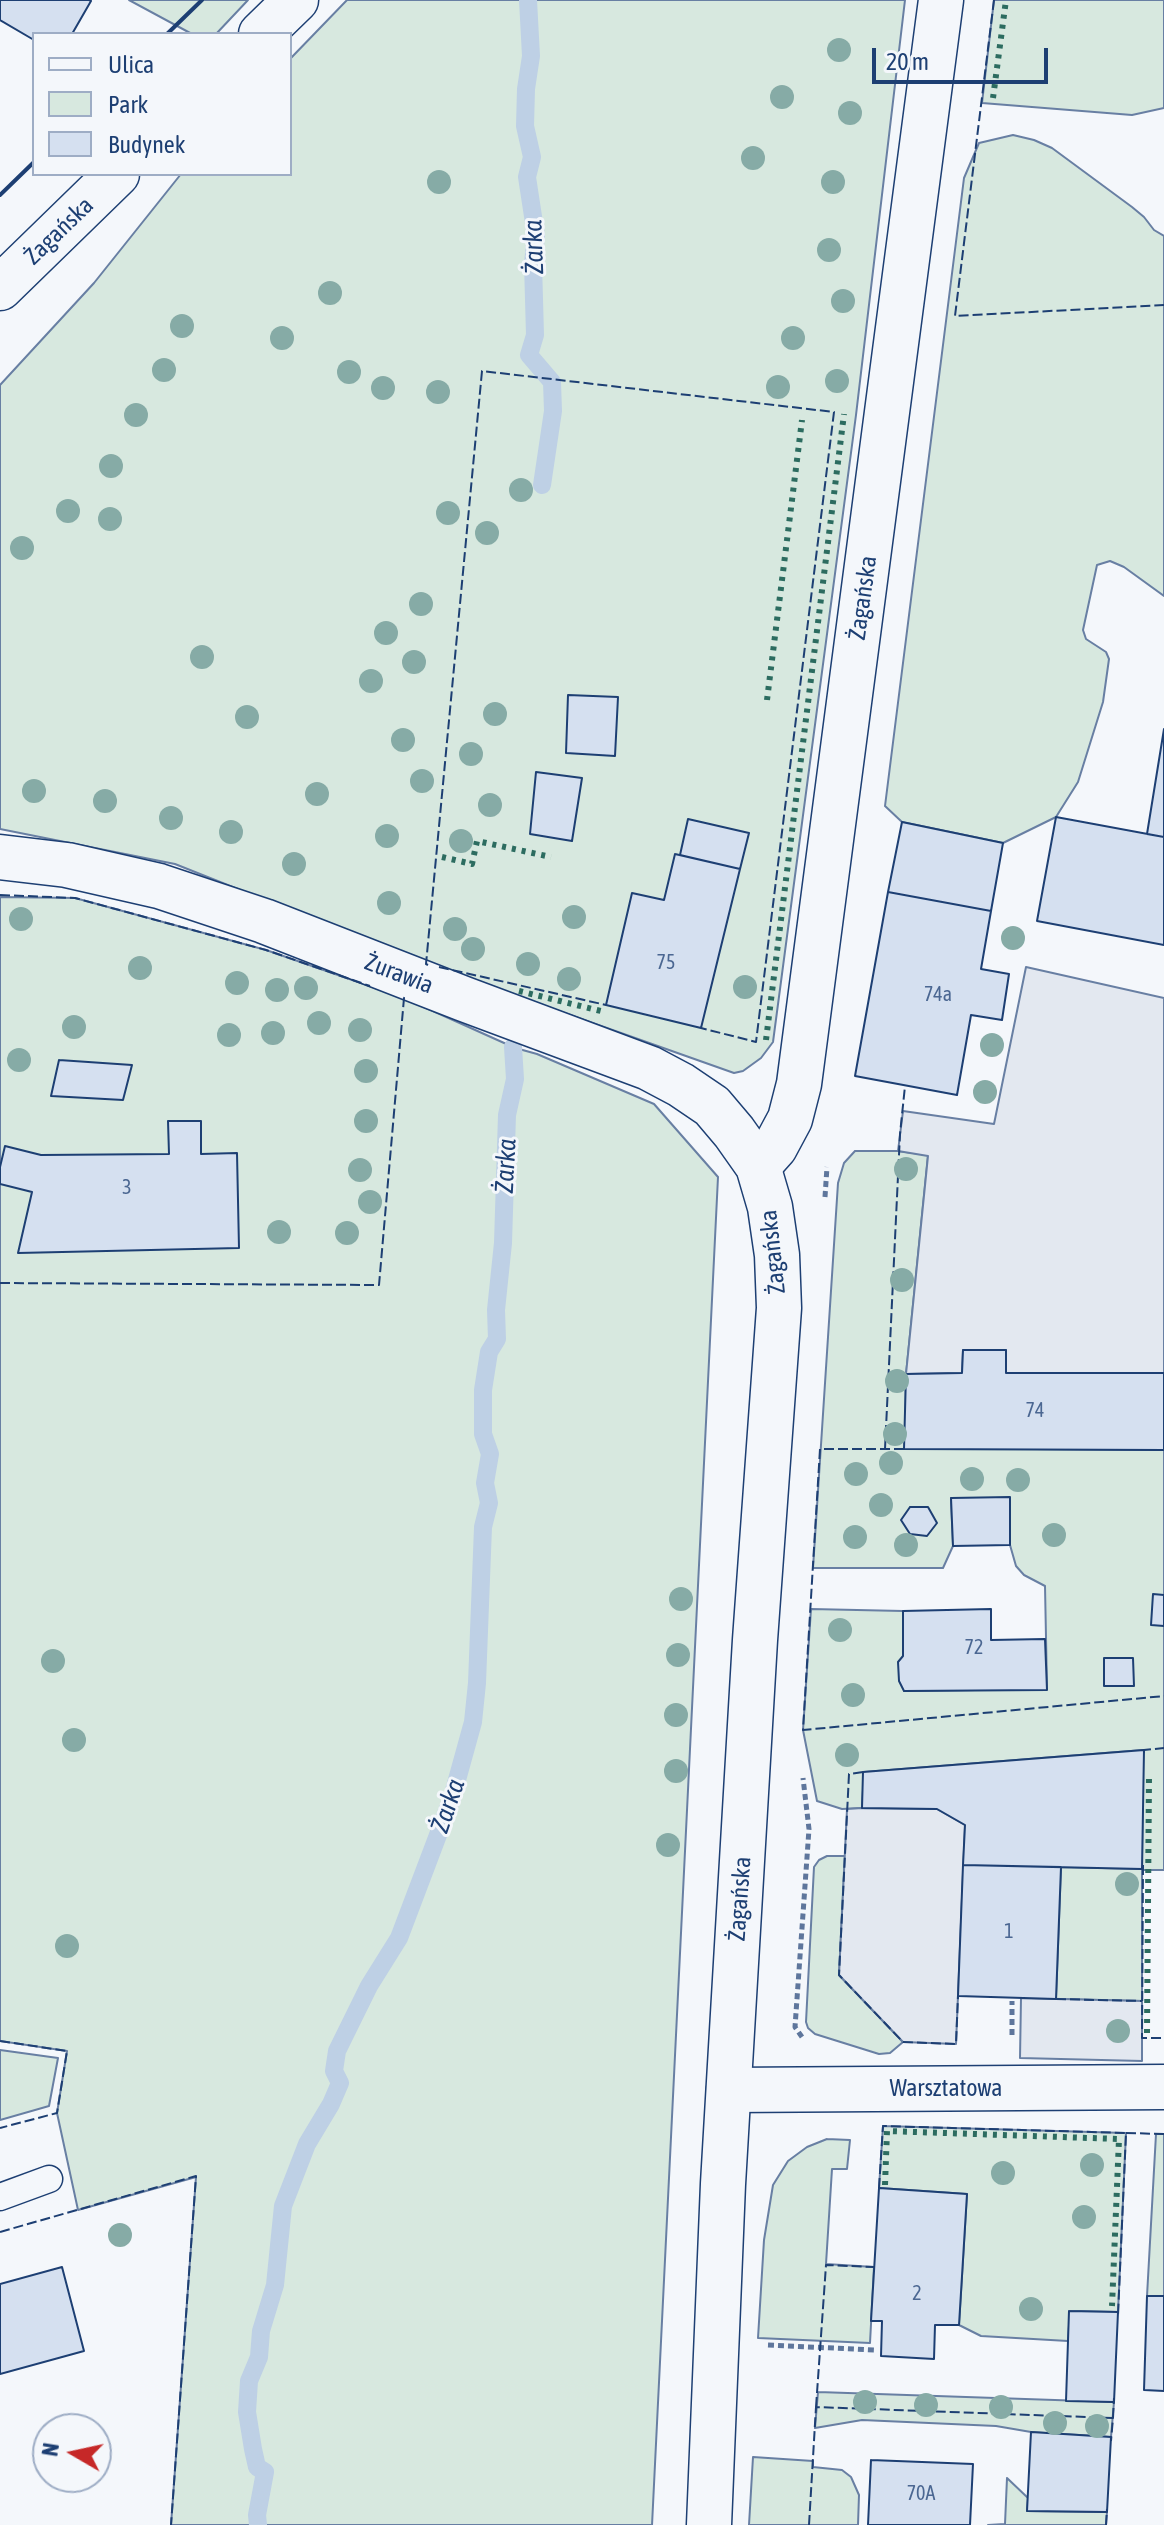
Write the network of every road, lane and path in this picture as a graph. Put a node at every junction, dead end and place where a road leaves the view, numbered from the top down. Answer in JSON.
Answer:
{"nodes":[{"id":1,"x":296,"y":0,"type":"edge"},
{"id":2,"x":941,"y":0,"type":"edge"},
{"id":3,"x":263,"y":32,"type":"edge"},
{"id":4,"x":115,"y":176,"type":"edge"},
{"id":5,"x":0,"y":288,"type":"edge"},
{"id":6,"x":0,"y":857,"type":"edge"},
{"id":7,"x":758,"y":1166,"type":"junction"},
{"id":8,"x":802,"y":1767,"type":"dead end"},
{"id":9,"x":805,"y":2041,"type":"dead end"},
{"id":10,"x":1164,"y":2087,"type":"edge"},
{"id":11,"x":729,"y":2090,"type":"junction"},
{"id":12,"x":49,"y":2179,"type":"dead end"},
{"id":13,"x":0,"y":2197,"type":"edge"},
{"id":14,"x":765,"y":2345,"type":"dead end"},
{"id":15,"x":874,"y":2350,"type":"dead end"},
{"id":16,"x":709,"y":2525,"type":"edge"}],
"edges":[{"from":1,"to":3,"type":"street"},
{"from":2,"to":7,"type":"street","name":"Żagańska"},
{"from":4,"to":5,"type":"street","name":"Żagańska"},
{"from":6,"to":7,"type":"street","name":"Żurawia"},
{"from":7,"to":11,"type":"street","name":"Żagańska"},
{"from":8,"to":9,"type":"path"},
{"from":10,"to":11,"type":"street","name":"Warsztatowa"},
{"from":11,"to":16,"type":"street","name":"Żagańska"},
{"from":12,"to":13,"type":"lane"},
{"from":14,"to":15,"type":"path"}]}
